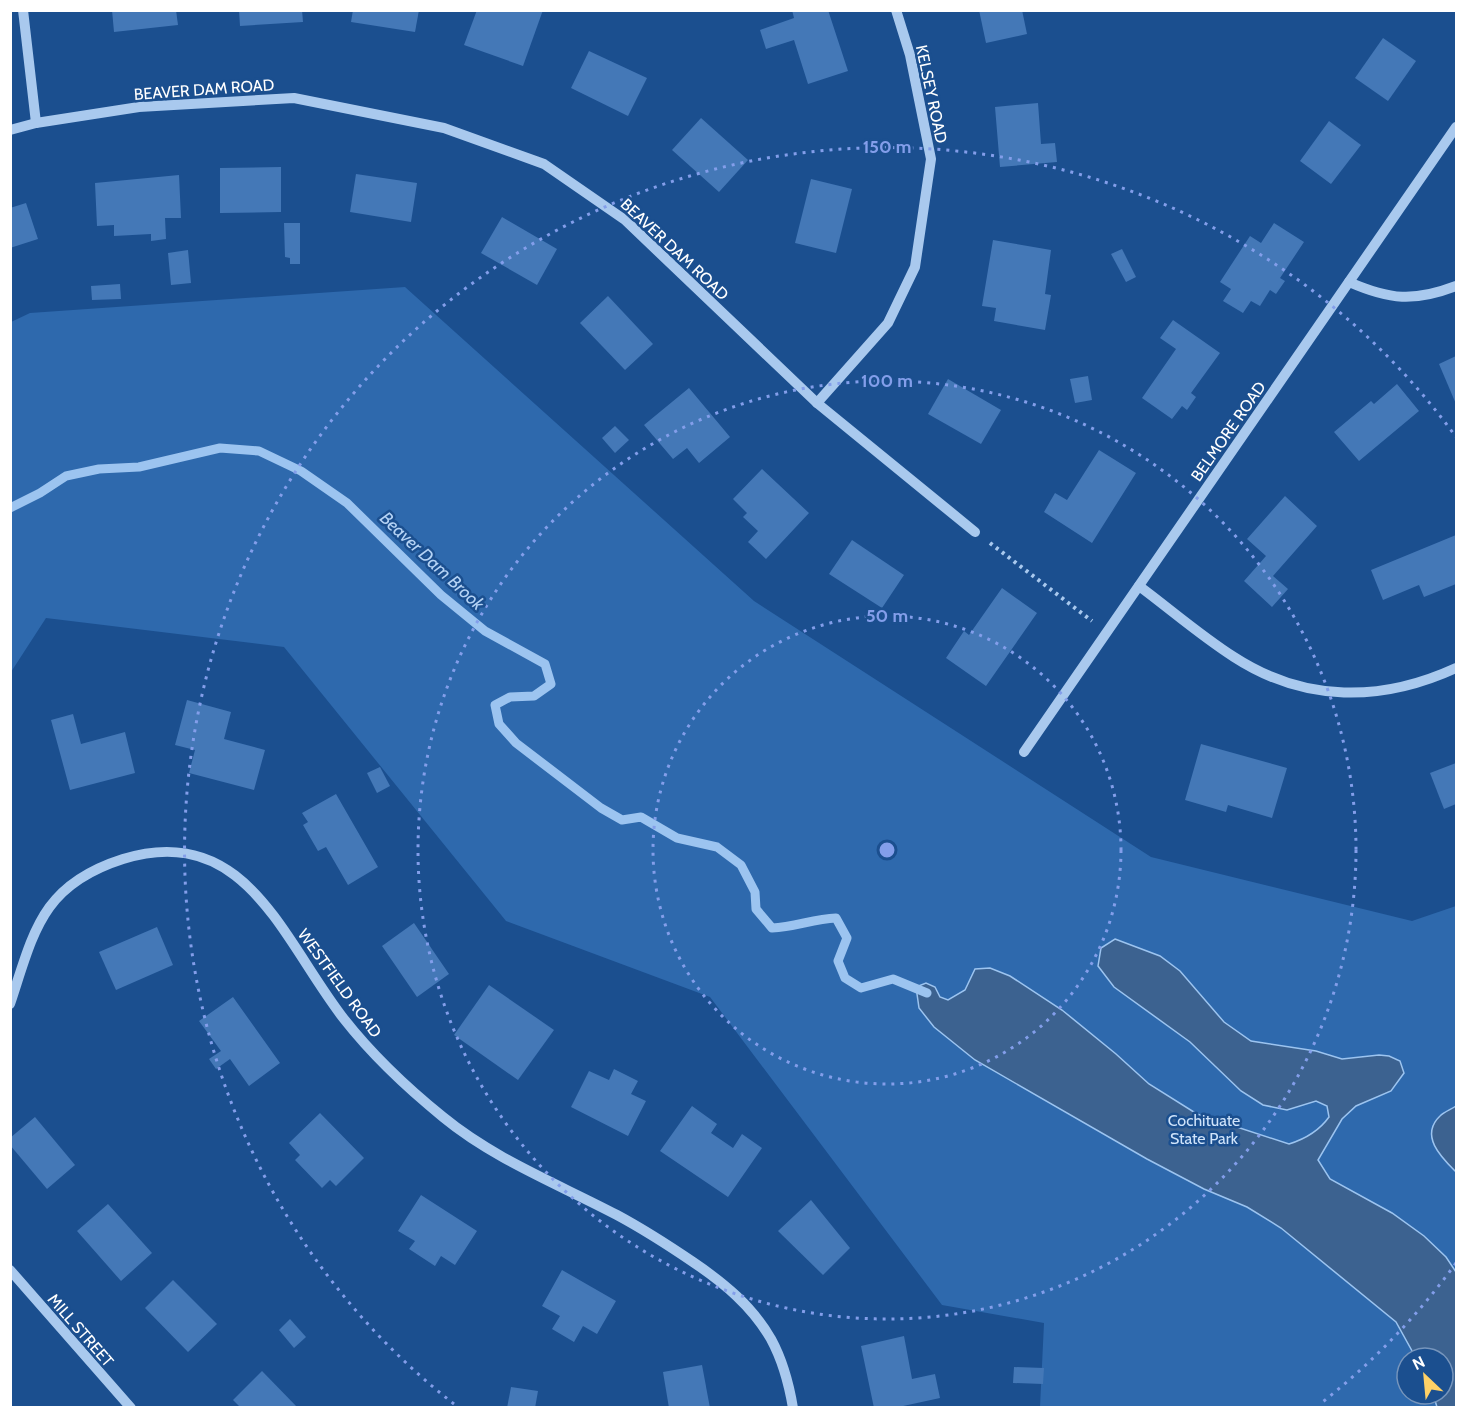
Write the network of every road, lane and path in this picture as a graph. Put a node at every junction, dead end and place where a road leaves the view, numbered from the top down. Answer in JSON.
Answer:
{"nodes":[{"id":1,"x":23,"y":10,"type":"edge"},
{"id":2,"x":896,"y":10,"type":"edge"},
{"id":3,"x":36,"y":123,"type":"junction"},
{"id":4,"x":1456,"y":127,"type":"edge"},
{"id":5,"x":10,"y":130,"type":"edge"},
{"id":6,"x":1349,"y":282,"type":"junction"},
{"id":7,"x":1456,"y":286,"type":"edge"},
{"id":8,"x":817,"y":403,"type":"junction"},
{"id":9,"x":962,"y":521,"type":"junction"},
{"id":10,"x":975,"y":532,"type":"dead end"},
{"id":11,"x":1139,"y":586,"type":"junction"},
{"id":12,"x":1107,"y":632,"type":"junction"},
{"id":13,"x":1456,"y":668,"type":"edge"},
{"id":14,"x":1024,"y":752,"type":"dead end"},
{"id":15,"x":10,"y":1004,"type":"edge"},
{"id":16,"x":10,"y":1270,"type":"edge"},
{"id":17,"x":131,"y":1407,"type":"edge"},
{"id":18,"x":793,"y":1407,"type":"edge"}],
"edges":[{"from":1,"to":3,"type":"street"},
{"from":2,"to":8,"type":"street","name":"KELSEY ROAD"},
{"from":3,"to":5,"type":"street","name":"BEAVER DAM ROAD"},
{"from":3,"to":8,"type":"street","name":"BEAVER DAM ROAD"},
{"from":4,"to":6,"type":"street","name":"BELMORE ROAD"},
{"from":6,"to":7,"type":"street"},
{"from":6,"to":11,"type":"street","name":"BELMORE ROAD"},
{"from":8,"to":9,"type":"street","name":"BEAVER DAM ROAD"},
{"from":9,"to":10,"type":"street","name":"BEAVER DAM ROAD"},
{"from":9,"to":12,"type":"path"},
{"from":11,"to":12,"type":"street","name":"BELMORE ROAD"},
{"from":11,"to":13,"type":"street"},
{"from":12,"to":14,"type":"street","name":"BELMORE ROAD"},
{"from":15,"to":18,"type":"street","name":"WESTFIELD ROAD"},
{"from":16,"to":17,"type":"street","name":"MILL STREET"}]}
